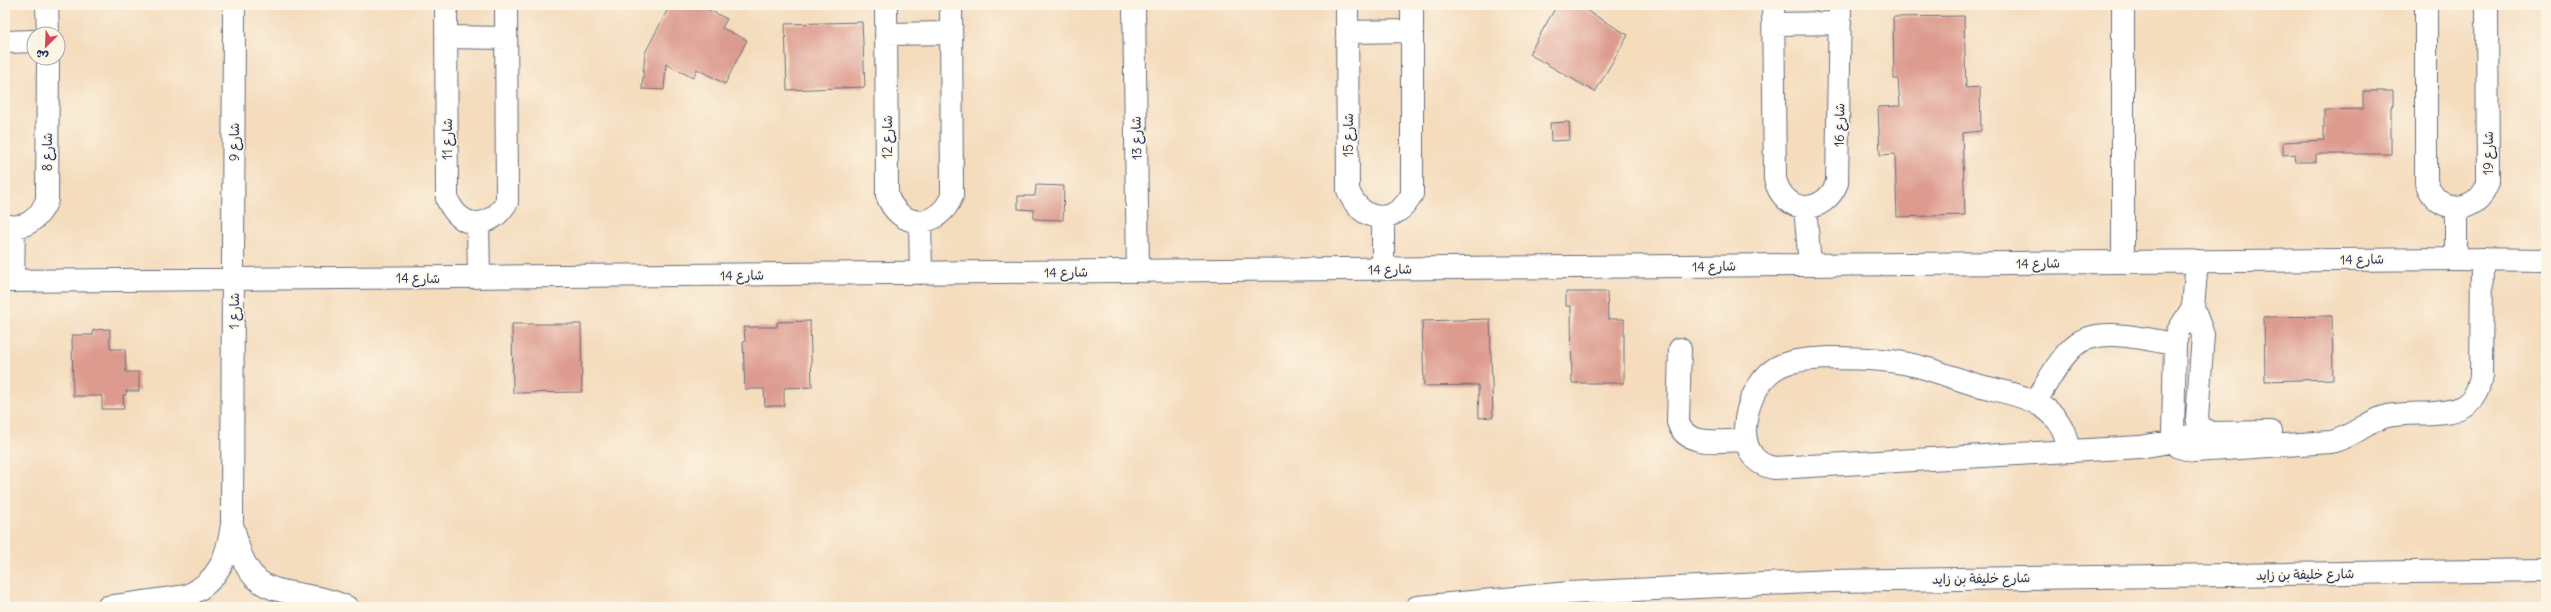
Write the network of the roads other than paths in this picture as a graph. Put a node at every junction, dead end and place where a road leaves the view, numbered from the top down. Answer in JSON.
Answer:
{"nodes":[{"id":1,"x":47,"y":5,"type":"edge"},
{"id":2,"x":234,"y":5,"type":"edge"},
{"id":3,"x":446,"y":5,"type":"edge"},
{"id":4,"x":506,"y":5,"type":"edge"},
{"id":5,"x":886,"y":5,"type":"edge"},
{"id":6,"x":951,"y":5,"type":"edge"},
{"id":7,"x":1134,"y":5,"type":"edge"},
{"id":8,"x":1347,"y":5,"type":"edge"},
{"id":9,"x":1412,"y":5,"type":"edge"},
{"id":10,"x":2123,"y":5,"type":"edge"},
{"id":11,"x":2426,"y":5,"type":"edge"},
{"id":12,"x":2487,"y":5,"type":"edge"},
{"id":13,"x":1840,"y":14,"type":"edge"},
{"id":14,"x":1774,"y":15,"type":"edge"},
{"id":15,"x":48,"y":26,"type":"edge"},
{"id":16,"x":1412,"y":31,"type":"junction"},
{"id":17,"x":1347,"y":32,"type":"junction"},
{"id":18,"x":951,"y":33,"type":"junction"},
{"id":19,"x":887,"y":34,"type":"junction"},
{"id":20,"x":446,"y":37,"type":"junction"},
{"id":21,"x":506,"y":38,"type":"junction"},
{"id":22,"x":26,"y":41,"type":"edge"},
{"id":23,"x":5,"y":42,"type":"edge"},
{"id":24,"x":48,"y":66,"type":"edge"},
{"id":25,"x":1805,"y":207,"type":"junction"},
{"id":26,"x":2456,"y":208,"type":"junction"},
{"id":27,"x":1384,"y":217,"type":"junction"},
{"id":28,"x":920,"y":221,"type":"junction"},
{"id":29,"x":478,"y":224,"type":"junction"},
{"id":30,"x":10,"y":226,"type":"edge"},
{"id":31,"x":2456,"y":259,"type":"junction"},
{"id":32,"x":2482,"y":259,"type":"junction"},
{"id":33,"x":2546,"y":260,"type":"edge"},
{"id":34,"x":2197,"y":261,"type":"junction"},
{"id":35,"x":2123,"y":262,"type":"junction"},
{"id":36,"x":1810,"y":265,"type":"junction"},
{"id":37,"x":1383,"y":269,"type":"junction"},
{"id":38,"x":1138,"y":271,"type":"junction"},
{"id":39,"x":921,"y":273,"type":"junction"},
{"id":40,"x":479,"y":277,"type":"junction"},
{"id":41,"x":235,"y":279,"type":"junction"},
{"id":42,"x":9,"y":281,"type":"edge"},
{"id":43,"x":2193,"y":307,"type":"junction"},
{"id":44,"x":2175,"y":344,"type":"junction"},
{"id":45,"x":1680,"y":349,"type":"dead end"},
{"id":46,"x":2035,"y":402,"type":"junction"},
{"id":47,"x":2203,"y":431,"type":"junction"},
{"id":48,"x":2356,"y":433,"type":"junction"},
{"id":49,"x":1746,"y":440,"type":"junction"},
{"id":50,"x":2175,"y":441,"type":"junction"},
{"id":51,"x":2069,"y":451,"type":"junction"},
{"id":52,"x":232,"y":525,"type":"junction"},
{"id":53,"x":2546,"y":570,"type":"edge"},
{"id":54,"x":108,"y":607,"type":"edge"},
{"id":55,"x":347,"y":607,"type":"edge"},
{"id":56,"x":1417,"y":607,"type":"edge"}],
"edges":[{"from":1,"to":15,"type":"street"},
{"from":2,"to":41,"type":"street","name":"شارع 9"},
{"from":3,"to":20,"type":"street","name":"شارع 11"},
{"from":4,"to":21,"type":"street"},
{"from":5,"to":19,"type":"street","name":"شارع 12"},
{"from":6,"to":18,"type":"street"},
{"from":7,"to":38,"type":"street","name":"شارع 13"},
{"from":8,"to":17,"type":"street","name":"شارع 15"},
{"from":9,"to":16,"type":"street"},
{"from":10,"to":35,"type":"street"},
{"from":11,"to":26,"type":"street"},
{"from":12,"to":26,"type":"street","name":"شارع 19"},
{"from":13,"to":14,"type":"street","name":"شارع 16"},
{"from":13,"to":25,"type":"street","name":"شارع 16"},
{"from":14,"to":25,"type":"street","name":"شارع 16"},
{"from":16,"to":17,"type":"street"},
{"from":16,"to":27,"type":"street"},
{"from":17,"to":27,"type":"street","name":"شارع 15"},
{"from":18,"to":19,"type":"street"},
{"from":18,"to":28,"type":"street"},
{"from":19,"to":28,"type":"street","name":"شارع 12"},
{"from":20,"to":21,"type":"street"},
{"from":20,"to":29,"type":"street","name":"شارع 11"},
{"from":21,"to":29,"type":"street"},
{"from":22,"to":23,"type":"street"},
{"from":24,"to":30,"type":"street","name":"شارع 8"},
{"from":25,"to":36,"type":"street"},
{"from":26,"to":31,"type":"street"},
{"from":27,"to":37,"type":"street"},
{"from":28,"to":39,"type":"street"},
{"from":29,"to":40,"type":"street"},
{"from":30,"to":42,"type":"street","name":"شارع 8"},
{"from":31,"to":32,"type":"street","name":"شارع 14"},
{"from":31,"to":34,"type":"street","name":"شارع 14"},
{"from":32,"to":33,"type":"street","name":"شارع 14"},
{"from":32,"to":48,"type":"street"},
{"from":34,"to":35,"type":"street","name":"شارع 14"},
{"from":34,"to":43,"type":"street"},
{"from":35,"to":36,"type":"street","name":"شارع 14"},
{"from":36,"to":37,"type":"street","name":"شارع 14"},
{"from":37,"to":38,"type":"street","name":"شارع 14"},
{"from":38,"to":39,"type":"street","name":"شارع 14"},
{"from":39,"to":40,"type":"street","name":"شارع 14"},
{"from":40,"to":41,"type":"street","name":"شارع 14"},
{"from":41,"to":42,"type":"street","name":"شارع 1"},
{"from":41,"to":52,"type":"street","name":"شارع 1"},
{"from":43,"to":44,"type":"street"},
{"from":43,"to":47,"type":"street"},
{"from":44,"to":46,"type":"street"},
{"from":44,"to":50,"type":"street"},
{"from":45,"to":49,"type":"street"},
{"from":46,"to":49,"type":"street"},
{"from":46,"to":51,"type":"street"},
{"from":47,"to":48,"type":"street"},
{"from":47,"to":50,"type":"street"},
{"from":48,"to":50,"type":"street"},
{"from":49,"to":51,"type":"street"},
{"from":50,"to":51,"type":"street"},
{"from":52,"to":54,"type":"street","name":"شارع 1"},
{"from":52,"to":55,"type":"street","name":"شارع 1"},
{"from":53,"to":56,"type":"street","name":"شارع خليفة بن زايد"}]}
